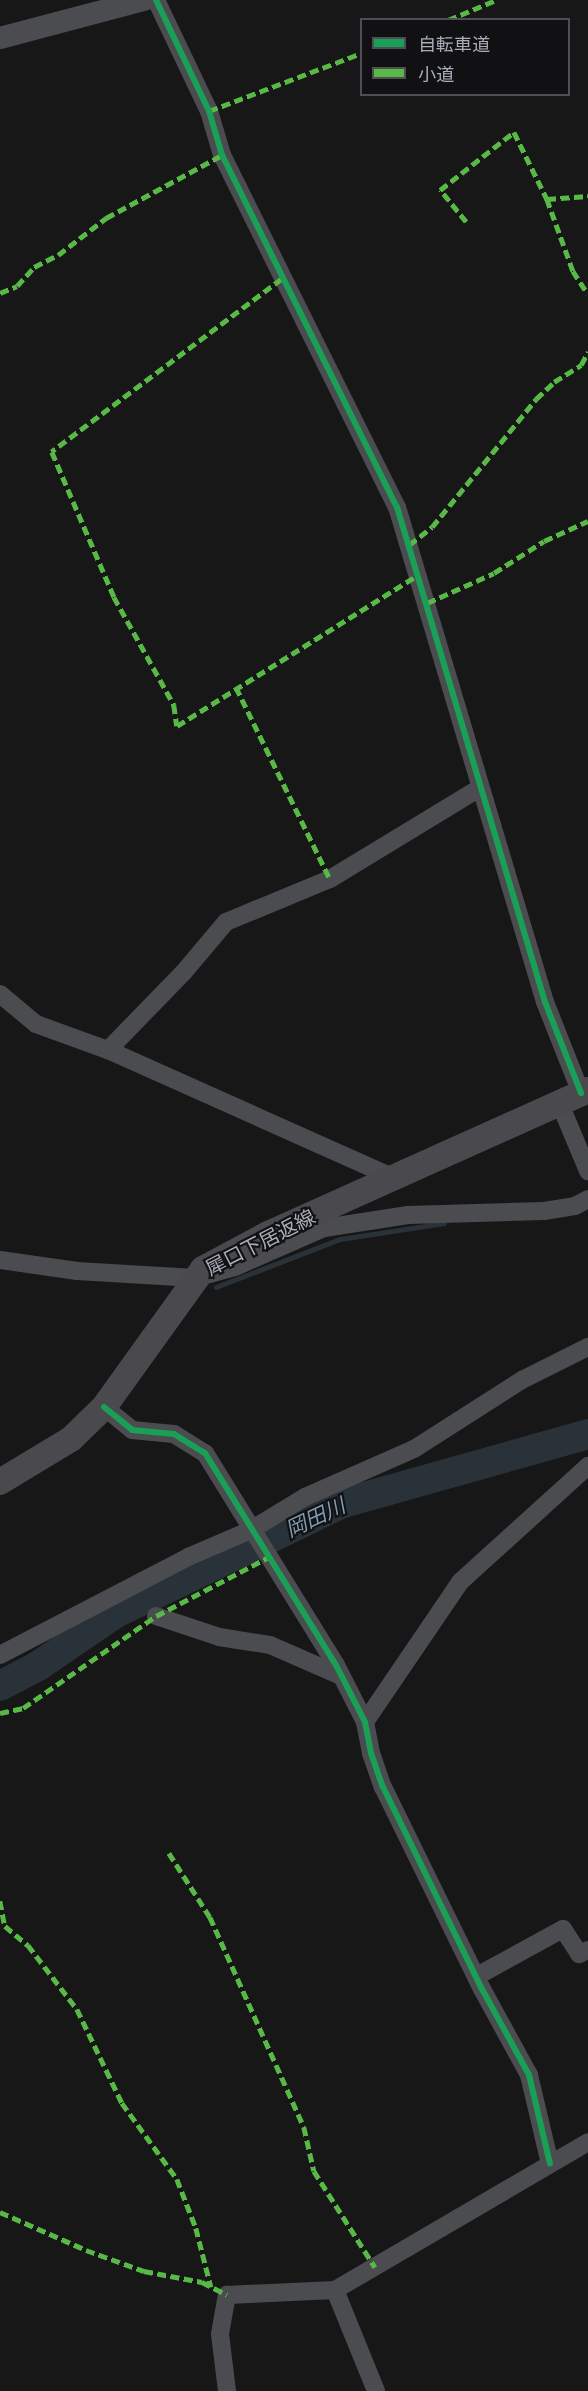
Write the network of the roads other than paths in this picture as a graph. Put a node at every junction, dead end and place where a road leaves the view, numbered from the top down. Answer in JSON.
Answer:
{"nodes":[{"id":1,"x":144,"y":0,"type":"edge"},
{"id":2,"x":156,"y":0,"type":"edge"},
{"id":3,"x":0,"y":38,"type":"edge"},
{"id":4,"x":478,"y":789,"type":"junction"},
{"id":5,"x":0,"y":994,"type":"edge"},
{"id":6,"x":108,"y":1050,"type":"junction"},
{"id":7,"x":576,"y":1096,"type":"edge"},
{"id":8,"x":588,"y":1171,"type":"edge"},
{"id":9,"x":394,"y":1178,"type":"junction"},
{"id":10,"x":588,"y":1199,"type":"edge"},
{"id":11,"x":0,"y":1260,"type":"edge"},
{"id":12,"x":195,"y":1278,"type":"junction"},
{"id":13,"x":588,"y":1347,"type":"edge"},
{"id":14,"x":104,"y":1407,"type":"junction"},
{"id":15,"x":588,"y":1466,"type":"edge"},
{"id":16,"x":0,"y":1482,"type":"edge"},
{"id":17,"x":251,"y":1530,"type":"junction"},
{"id":18,"x":156,"y":1616,"type":"dead end"},
{"id":19,"x":0,"y":1655,"type":"edge"},
{"id":20,"x":341,"y":1676,"type":"junction"},
{"id":21,"x":365,"y":1722,"type":"junction"},
{"id":22,"x":588,"y":1950,"type":"edge"},
{"id":23,"x":477,"y":1976,"type":"junction"},
{"id":24,"x":588,"y":2142,"type":"edge"},
{"id":25,"x":550,"y":2164,"type":"junction"},
{"id":26,"x":335,"y":2290,"type":"junction"},
{"id":27,"x":227,"y":2391,"type":"edge"},
{"id":28,"x":376,"y":2391,"type":"edge"}],
"edges":[{"from":1,"to":3,"type":"street"},
{"from":2,"to":4,"type":"street"},
{"from":4,"to":6,"type":"street"},
{"from":4,"to":7,"type":"street"},
{"from":5,"to":6,"type":"street"},
{"from":6,"to":9,"type":"street"},
{"from":7,"to":8,"type":"street"},
{"from":7,"to":9,"type":"main road","name":"犀口下居返線"},
{"from":9,"to":12,"type":"main road","name":"犀口下居返線"},
{"from":10,"to":12,"type":"street"},
{"from":11,"to":12,"type":"street"},
{"from":12,"to":14,"type":"main road","name":"犀口下居返線"},
{"from":13,"to":17,"type":"street"},
{"from":14,"to":16,"type":"main road","name":"犀口下居返線"},
{"from":14,"to":17,"type":"street"},
{"from":15,"to":21,"type":"street"},
{"from":17,"to":19,"type":"street"},
{"from":17,"to":20,"type":"street"},
{"from":18,"to":20,"type":"street"},
{"from":20,"to":21,"type":"street"},
{"from":21,"to":23,"type":"street"},
{"from":22,"to":23,"type":"street"},
{"from":23,"to":25,"type":"street"},
{"from":24,"to":25,"type":"street"},
{"from":25,"to":26,"type":"street"},
{"from":26,"to":27,"type":"street"},
{"from":26,"to":28,"type":"street"}]}
